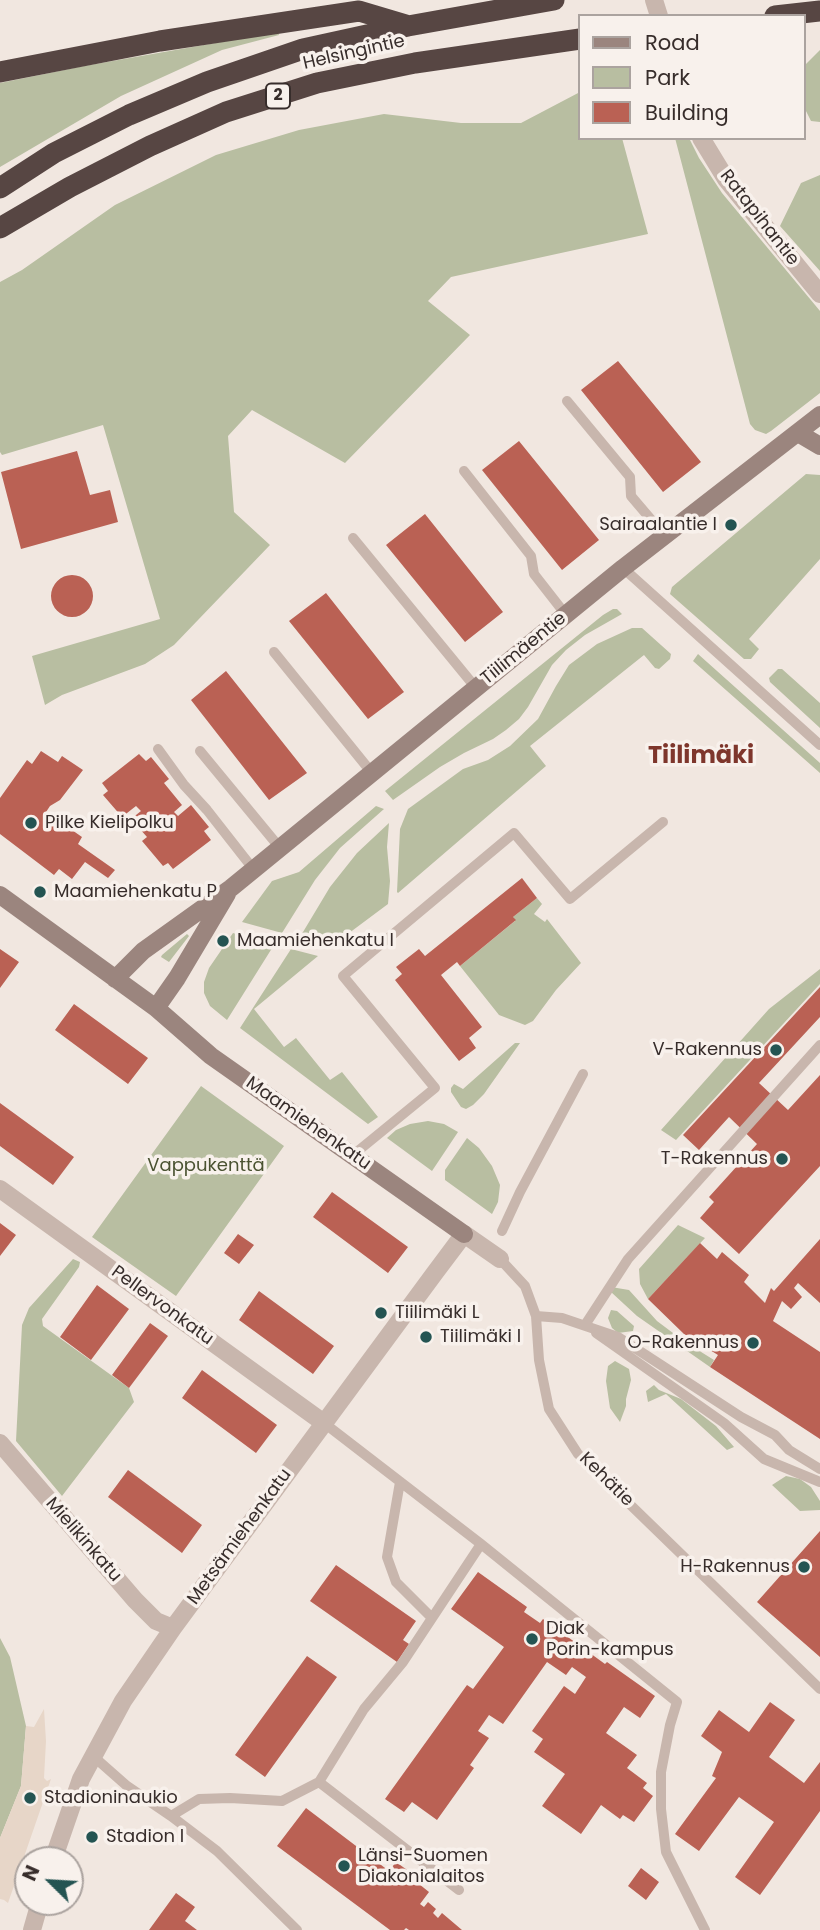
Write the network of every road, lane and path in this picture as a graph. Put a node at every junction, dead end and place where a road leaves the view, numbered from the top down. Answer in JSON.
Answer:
{"nodes":[{"id":1,"x":554,"y":0,"type":"edge"},
{"id":2,"x":820,"y":10,"type":"edge"},
{"id":3,"x":790,"y":14,"type":"edge"},
{"id":4,"x":408,"y":26,"type":"junction"},
{"id":5,"x":578,"y":39,"type":"edge"},
{"id":6,"x":0,"y":72,"type":"edge"},
{"id":7,"x":702,"y":140,"type":"edge"},
{"id":8,"x":0,"y":188,"type":"edge"},
{"id":9,"x":0,"y":228,"type":"edge"},
{"id":10,"x":820,"y":294,"type":"edge"},
{"id":11,"x":566,"y":401,"type":"dead end"},
{"id":12,"x":820,"y":415,"type":"edge"},
{"id":13,"x":798,"y":433,"type":"junction"},
{"id":14,"x":820,"y":446,"type":"edge"},
{"id":15,"x":464,"y":471,"type":"dead end"},
{"id":16,"x":665,"y":536,"type":"junction"},
{"id":17,"x":353,"y":538,"type":"dead end"},
{"id":18,"x":623,"y":568,"type":"junction"},
{"id":19,"x":566,"y":615,"type":"junction"},
{"id":20,"x":274,"y":652,"type":"dead end"},
{"id":21,"x":476,"y":688,"type":"junction"},
{"id":22,"x":820,"y":745,"type":"edge"},
{"id":23,"x":158,"y":749,"type":"dead end"},
{"id":24,"x":200,"y":751,"type":"dead end"},
{"id":25,"x":372,"y":773,"type":"junction"},
{"id":26,"x":663,"y":822,"type":"dead end"},
{"id":27,"x":280,"y":848,"type":"junction"},
{"id":28,"x":254,"y":870,"type":"junction"},
{"id":29,"x":231,"y":888,"type":"junction"},
{"id":30,"x":0,"y":895,"type":"edge"},
{"id":31,"x":116,"y":979,"type":"junction"},
{"id":32,"x":156,"y":1009,"type":"junction"},
{"id":33,"x":820,"y":1045,"type":"edge"},
{"id":34,"x":583,"y":1073,"type":"dead end"},
{"id":35,"x":353,"y":1155,"type":"junction"},
{"id":36,"x":0,"y":1189,"type":"edge"},
{"id":37,"x":502,"y":1231,"type":"dead end"},
{"id":38,"x":464,"y":1234,"type":"junction"},
{"id":39,"x":500,"y":1259,"type":"joint"},
{"id":40,"x":536,"y":1316,"type":"junction"},
{"id":41,"x":585,"y":1325,"type":"junction"},
{"id":42,"x":324,"y":1423,"type":"junction"},
{"id":43,"x":0,"y":1443,"type":"edge"},
{"id":44,"x":789,"y":1450,"type":"junction"},
{"id":45,"x":780,"y":1466,"type":"junction"},
{"id":46,"x":820,"y":1469,"type":"edge"},
{"id":47,"x":400,"y":1482,"type":"junction"},
{"id":48,"x":820,"y":1482,"type":"edge"},
{"id":49,"x":481,"y":1544,"type":"junction"},
{"id":50,"x":431,"y":1617,"type":"junction"},
{"id":51,"x":173,"y":1628,"type":"junction"},
{"id":52,"x":820,"y":1689,"type":"edge"},
{"id":53,"x":93,"y":1756,"type":"junction"},
{"id":54,"x":319,"y":1782,"type":"junction"},
{"id":55,"x":171,"y":1816,"type":"junction"},
{"id":56,"x":57,"y":1846,"type":"edge"},
{"id":57,"x":459,"y":1889,"type":"dead end"},
{"id":58,"x":298,"y":1930,"type":"edge"},
{"id":59,"x":705,"y":1930,"type":"edge"}],
"edges":[{"from":1,"to":4,"type":"highway","name":"Helsingintie","number":"2"},
{"from":2,"to":3,"type":"highway"},
{"from":4,"to":6,"type":"highway"},
{"from":4,"to":8,"type":"highway","name":"Helsingintie","number":"2"},
{"from":5,"to":9,"type":"highway","name":"Helsingintie","number":"2"},
{"from":7,"to":10,"type":"street","name":"Ratapihantie"},
{"from":11,"to":16,"type":"lane"},
{"from":12,"to":13,"type":"street","name":"Tiilimäentie"},
{"from":13,"to":14,"type":"street"},
{"from":13,"to":16,"type":"street","name":"Tiilimäentie"},
{"from":15,"to":19,"type":"lane"},
{"from":16,"to":18,"type":"street","name":"Tiilimäentie"},
{"from":17,"to":21,"type":"lane"},
{"from":18,"to":19,"type":"street","name":"Tiilimäentie"},
{"from":18,"to":22,"type":"lane"},
{"from":19,"to":21,"type":"street","name":"Tiilimäentie"},
{"from":20,"to":25,"type":"lane"},
{"from":21,"to":25,"type":"street","name":"Tiilimäentie"},
{"from":23,"to":28,"type":"lane"},
{"from":24,"to":27,"type":"lane"},
{"from":25,"to":27,"type":"street","name":"Tiilimäentie"},
{"from":26,"to":35,"type":"lane"},
{"from":27,"to":28,"type":"street","name":"Tiilimäentie"},
{"from":28,"to":29,"type":"street","name":"Tiilimäentie"},
{"from":29,"to":31,"type":"street","name":"Tiilimäentie"},
{"from":29,"to":32,"type":"street","name":"Tiilimäentie"},
{"from":30,"to":31,"type":"street"},
{"from":31,"to":32,"type":"street","name":"Maamiehenkatu"},
{"from":32,"to":35,"type":"street","name":"Maamiehenkatu"},
{"from":33,"to":41,"type":"lane"},
{"from":34,"to":37,"type":"lane"},
{"from":35,"to":38,"type":"street","name":"Maamiehenkatu"},
{"from":36,"to":42,"type":"street","name":"Pellervonkatu"},
{"from":38,"to":39,"type":"street","name":"Kehätie"},
{"from":38,"to":42,"type":"street","name":"Metsämiehenkatu"},
{"from":39,"to":40,"type":"lane","name":"Kehätie"},
{"from":40,"to":41,"type":"lane"},
{"from":40,"to":52,"type":"lane","name":"Kehätie"},
{"from":41,"to":44,"type":"lane"},
{"from":41,"to":45,"type":"lane"},
{"from":42,"to":47,"type":"lane"},
{"from":42,"to":51,"type":"street","name":"Metsämiehenkatu"},
{"from":43,"to":51,"type":"street","name":"Mielikinkatu"},
{"from":44,"to":45,"type":"lane"},
{"from":44,"to":46,"type":"lane"},
{"from":45,"to":48,"type":"lane"},
{"from":47,"to":49,"type":"lane"},
{"from":47,"to":50,"type":"lane"},
{"from":49,"to":50,"type":"lane"},
{"from":49,"to":59,"type":"lane"},
{"from":50,"to":54,"type":"lane"},
{"from":51,"to":53,"type":"street","name":"Metsämiehenkatu"},
{"from":53,"to":55,"type":"lane"},
{"from":53,"to":56,"type":"street","name":"Metsämiehenkatu"},
{"from":54,"to":55,"type":"lane"},
{"from":54,"to":57,"type":"lane"},
{"from":55,"to":58,"type":"lane"}]}
